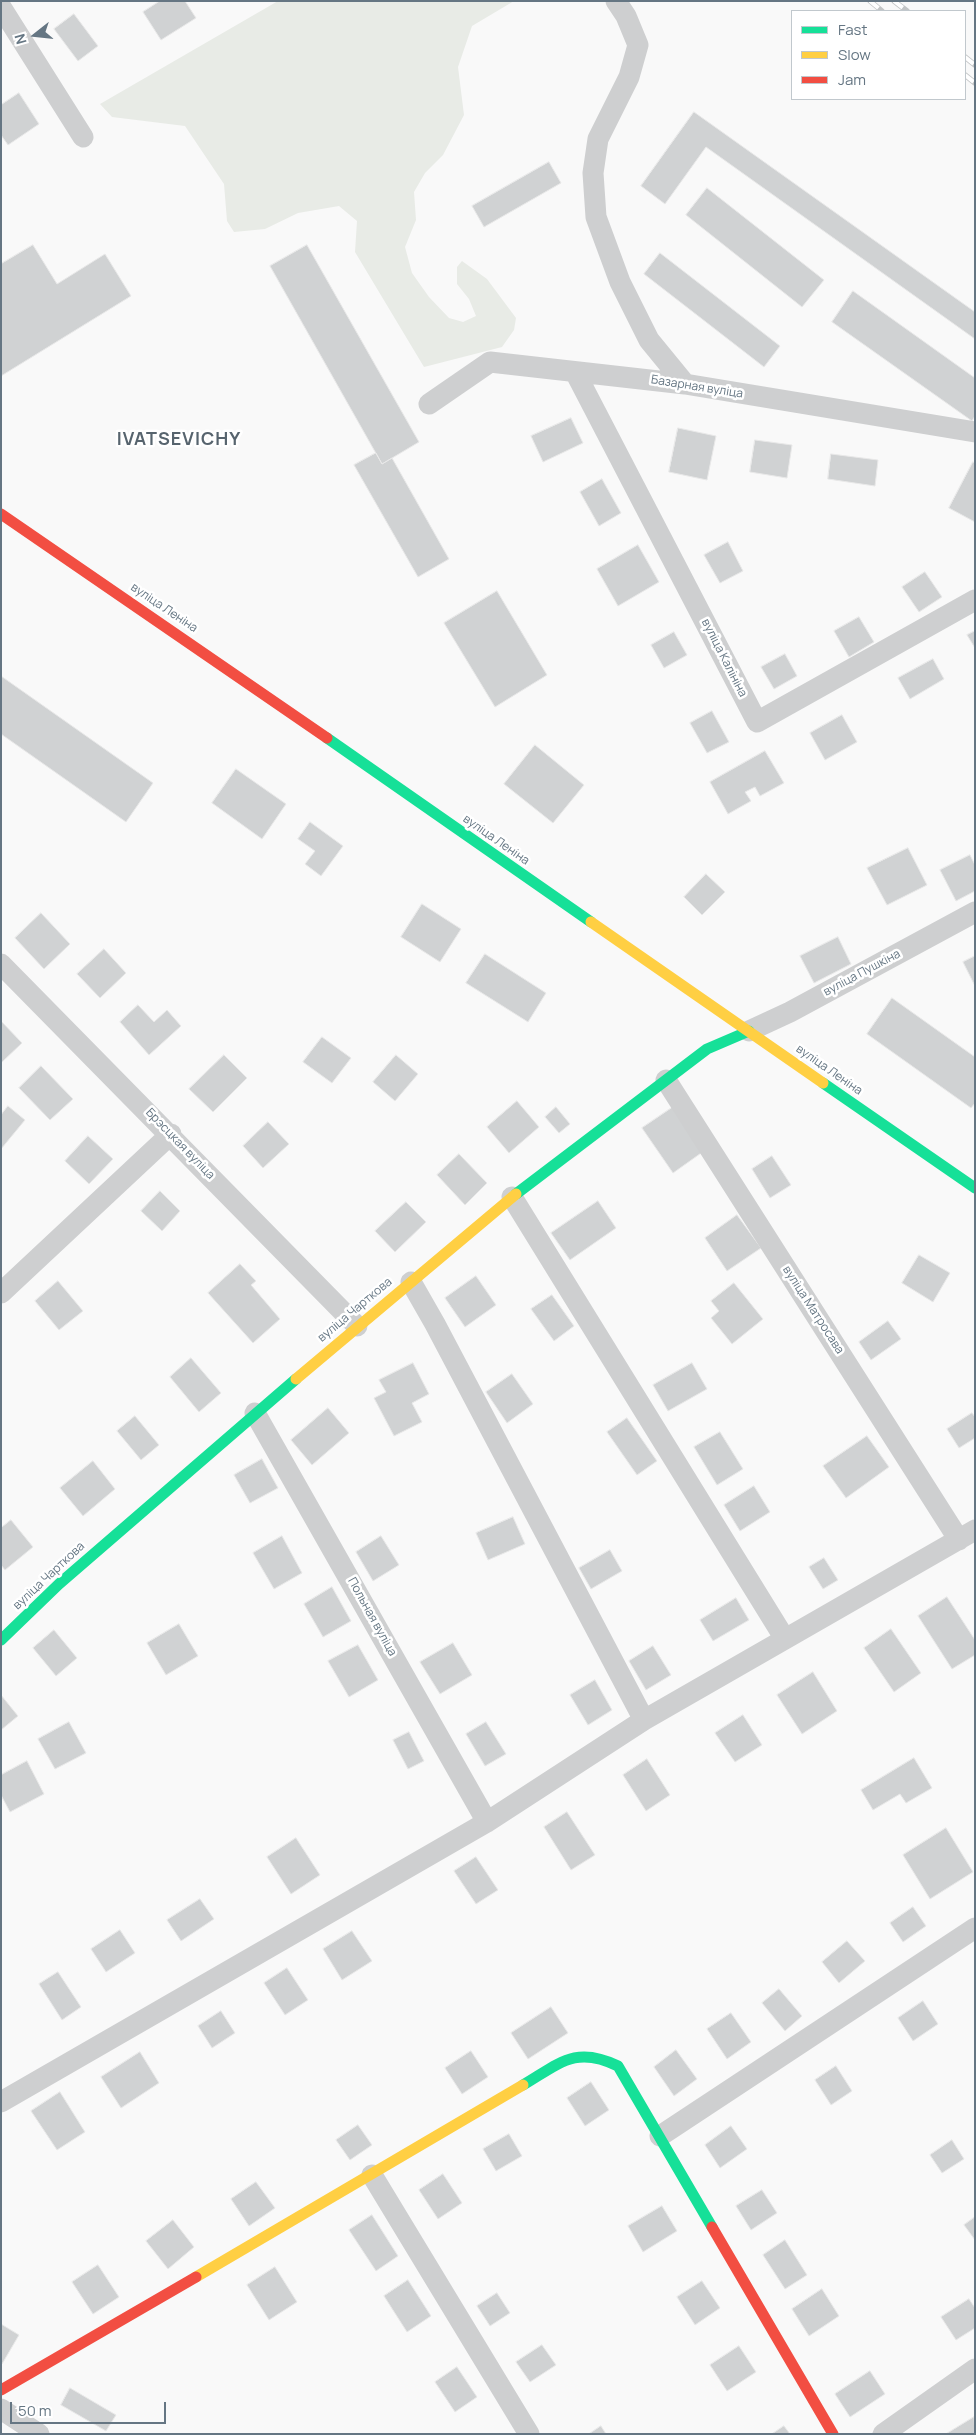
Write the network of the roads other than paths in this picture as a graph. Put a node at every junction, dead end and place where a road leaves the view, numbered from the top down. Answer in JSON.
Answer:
{"nodes":[{"id":1,"x":616,"y":1,"type":"edge"},
{"id":2,"x":1,"y":8,"type":"edge"},
{"id":3,"x":83,"y":137,"type":"dead end"},
{"id":4,"x":575,"y":372,"type":"junction"},
{"id":5,"x":684,"y":384,"type":"junction"},
{"id":6,"x":429,"y":404,"type":"dead end"},
{"id":7,"x":975,"y":432,"type":"edge"},
{"id":8,"x":1,"y":514,"type":"edge"},
{"id":9,"x":975,"y":600,"type":"edge"},
{"id":10,"x":975,"y":912,"type":"edge"},
{"id":11,"x":1,"y":964,"type":"edge"},
{"id":12,"x":749,"y":1031,"type":"junction"},
{"id":13,"x":666,"y":1080,"type":"junction"},
{"id":14,"x":171,"y":1134,"type":"junction"},
{"id":15,"x":975,"y":1188,"type":"edge"},
{"id":16,"x":512,"y":1198,"type":"junction"},
{"id":17,"x":411,"y":1282,"type":"junction"},
{"id":18,"x":1,"y":1293,"type":"edge"},
{"id":19,"x":356,"y":1326,"type":"junction"},
{"id":20,"x":255,"y":1413,"type":"junction"},
{"id":21,"x":967,"y":1535,"type":"edge"},
{"id":22,"x":785,"y":1639,"type":"junction"},
{"id":23,"x":1,"y":1640,"type":"edge"},
{"id":24,"x":644,"y":1720,"type":"junction"},
{"id":25,"x":488,"y":1822,"type":"junction"},
{"id":26,"x":975,"y":1928,"type":"edge"},
{"id":27,"x":1,"y":2102,"type":"edge"},
{"id":28,"x":660,"y":2136,"type":"junction"},
{"id":29,"x":372,"y":2175,"type":"junction"},
{"id":30,"x":975,"y":2369,"type":"edge"},
{"id":31,"x":1,"y":2390,"type":"edge"},
{"id":32,"x":1,"y":2410,"type":"edge"},
{"id":33,"x":39,"y":2434,"type":"edge"},
{"id":34,"x":529,"y":2434,"type":"edge"},
{"id":35,"x":833,"y":2434,"type":"edge"},
{"id":36,"x":883,"y":2434,"type":"edge"}],
"edges":[{"from":1,"to":5,"type":"street"},
{"from":2,"to":3,"type":"street"},
{"from":4,"to":5,"type":"street","name":"Базарная вуліца"},
{"from":4,"to":6,"type":"street","name":"Базарная вуліца"},
{"from":4,"to":9,"type":"street","name":"вуліца Калініна"},
{"from":5,"to":7,"type":"street","name":"Базарная вуліца"},
{"from":8,"to":12,"type":"main road","name":"вуліца Леніна"},
{"from":10,"to":12,"type":"street","name":"вуліца Пушкіна"},
{"from":11,"to":14,"type":"street","name":"Брэсцкая вуліца"},
{"from":12,"to":13,"type":"main road","name":"вуліца Чарткова"},
{"from":12,"to":15,"type":"main road","name":"вуліца Леніна"},
{"from":13,"to":16,"type":"main road","name":"вуліца Чарткова"},
{"from":13,"to":21,"type":"street","name":"вуліца Матросава"},
{"from":14,"to":18,"type":"street"},
{"from":14,"to":19,"type":"street","name":"Брэсцкая вуліца"},
{"from":16,"to":17,"type":"main road","name":"вуліца Чарткова"},
{"from":16,"to":22,"type":"street"},
{"from":17,"to":19,"type":"main road","name":"вуліца Чарткова"},
{"from":17,"to":24,"type":"street"},
{"from":19,"to":20,"type":"main road","name":"вуліца Чарткова"},
{"from":20,"to":23,"type":"main road","name":"вуліца Чарткова"},
{"from":20,"to":25,"type":"street","name":"Польная вуліца"},
{"from":21,"to":22,"type":"street"},
{"from":22,"to":24,"type":"street"},
{"from":24,"to":25,"type":"street"},
{"from":25,"to":27,"type":"street"},
{"from":26,"to":28,"type":"street"},
{"from":28,"to":29,"type":"main road"},
{"from":28,"to":35,"type":"main road"},
{"from":29,"to":31,"type":"main road"},
{"from":29,"to":34,"type":"street"},
{"from":30,"to":36,"type":"street"},
{"from":32,"to":33,"type":"street"}]}
